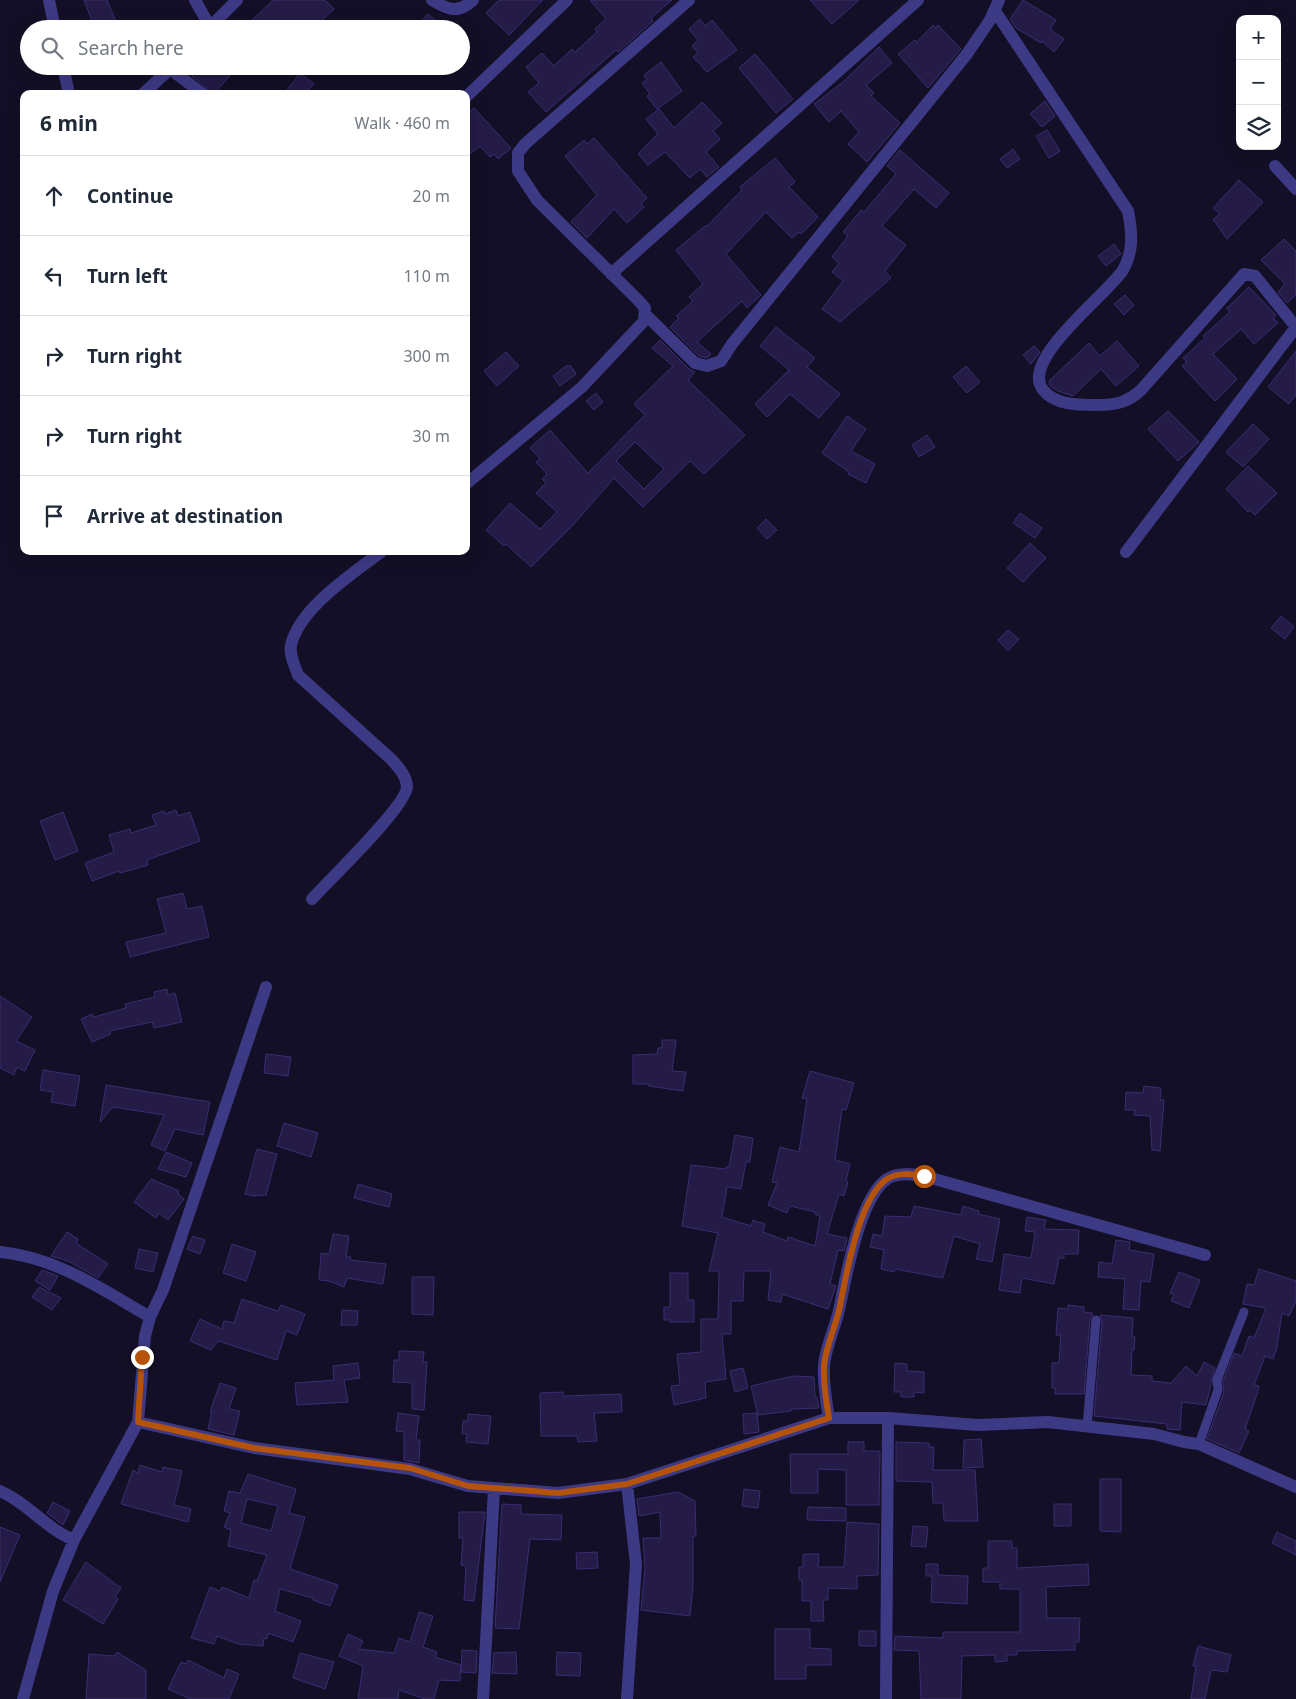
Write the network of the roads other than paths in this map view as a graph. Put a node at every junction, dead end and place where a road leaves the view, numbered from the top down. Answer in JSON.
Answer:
{"nodes":[{"id":1,"x":49,"y":0,"type":"edge"},
{"id":2,"x":195,"y":0,"type":"edge"},
{"id":3,"x":237,"y":0,"type":"edge"},
{"id":4,"x":432,"y":0,"type":"edge"},
{"id":5,"x":473,"y":0,"type":"edge"},
{"id":6,"x":568,"y":0,"type":"edge"},
{"id":7,"x":689,"y":0,"type":"edge"},
{"id":8,"x":918,"y":0,"type":"edge"},
{"id":9,"x":997,"y":5,"type":"edge"},
{"id":10,"x":53,"y":20,"type":"edge"},
{"id":11,"x":205,"y":20,"type":"edge"},
{"id":12,"x":217,"y":20,"type":"edge"},
{"id":13,"x":65,"y":75,"type":"edge"},
{"id":14,"x":163,"y":75,"type":"edge"},
{"id":15,"x":180,"y":75,"type":"edge"},
{"id":16,"x":68,"y":90,"type":"edge"},
{"id":17,"x":147,"y":90,"type":"edge"},
{"id":18,"x":198,"y":90,"type":"edge"},
{"id":19,"x":470,"y":93,"type":"edge"},
{"id":20,"x":1275,"y":166,"type":"dead end"},
{"id":21,"x":1296,"y":189,"type":"edge"},
{"id":22,"x":611,"y":274,"type":"junction"},
{"id":23,"x":646,"y":315,"type":"junction"},
{"id":24,"x":1296,"y":327,"type":"edge"},
{"id":25,"x":470,"y":481,"type":"edge"},
{"id":26,"x":1126,"y":552,"type":"dead end"},
{"id":27,"x":377,"y":555,"type":"edge"},
{"id":28,"x":312,"y":899,"type":"dead end"},
{"id":29,"x":266,"y":987,"type":"dead end"},
{"id":30,"x":0,"y":1252,"type":"edge"},
{"id":31,"x":1204,"y":1255,"type":"dead end"},
{"id":32,"x":1244,"y":1312,"type":"dead end"},
{"id":33,"x":150,"y":1317,"type":"junction"},
{"id":34,"x":1096,"y":1320,"type":"dead end"},
{"id":35,"x":829,"y":1418,"type":"junction"},
{"id":36,"x":888,"y":1418,"type":"junction"},
{"id":37,"x":138,"y":1422,"type":"junction"},
{"id":38,"x":1087,"y":1427,"type":"junction"},
{"id":39,"x":1199,"y":1444,"type":"junction"},
{"id":40,"x":627,"y":1484,"type":"junction"},
{"id":41,"x":494,"y":1488,"type":"junction"},
{"id":42,"x":1296,"y":1488,"type":"edge"},
{"id":43,"x":0,"y":1491,"type":"edge"},
{"id":44,"x":74,"y":1540,"type":"junction"},
{"id":45,"x":23,"y":1699,"type":"edge"},
{"id":46,"x":484,"y":1699,"type":"edge"},
{"id":47,"x":627,"y":1699,"type":"edge"},
{"id":48,"x":886,"y":1699,"type":"edge"}],
"edges":[{"from":1,"to":10,"type":"street"},
{"from":2,"to":11,"type":"street"},
{"from":3,"to":12,"type":"street"},
{"from":4,"to":5,"type":"street"},
{"from":6,"to":19,"type":"street"},
{"from":7,"to":22,"type":"street"},
{"from":8,"to":22,"type":"street"},
{"from":9,"to":23,"type":"street"},
{"from":9,"to":24,"type":"street"},
{"from":13,"to":16,"type":"street"},
{"from":14,"to":17,"type":"street"},
{"from":15,"to":18,"type":"street"},
{"from":20,"to":21,"type":"street"},
{"from":22,"to":23,"type":"street"},
{"from":23,"to":25,"type":"street"},
{"from":24,"to":26,"type":"street"},
{"from":27,"to":28,"type":"street"},
{"from":29,"to":33,"type":"street"},
{"from":30,"to":33,"type":"street"},
{"from":31,"to":35,"type":"street"},
{"from":32,"to":39,"type":"lane"},
{"from":33,"to":37,"type":"street"},
{"from":34,"to":38,"type":"lane"},
{"from":35,"to":36,"type":"street"},
{"from":35,"to":40,"type":"street"},
{"from":36,"to":38,"type":"street"},
{"from":36,"to":48,"type":"street"},
{"from":37,"to":41,"type":"street"},
{"from":37,"to":44,"type":"street"},
{"from":38,"to":39,"type":"street"},
{"from":39,"to":42,"type":"street"},
{"from":40,"to":41,"type":"street"},
{"from":40,"to":47,"type":"street"},
{"from":41,"to":46,"type":"street"},
{"from":43,"to":44,"type":"street"},
{"from":44,"to":45,"type":"street"}]}
